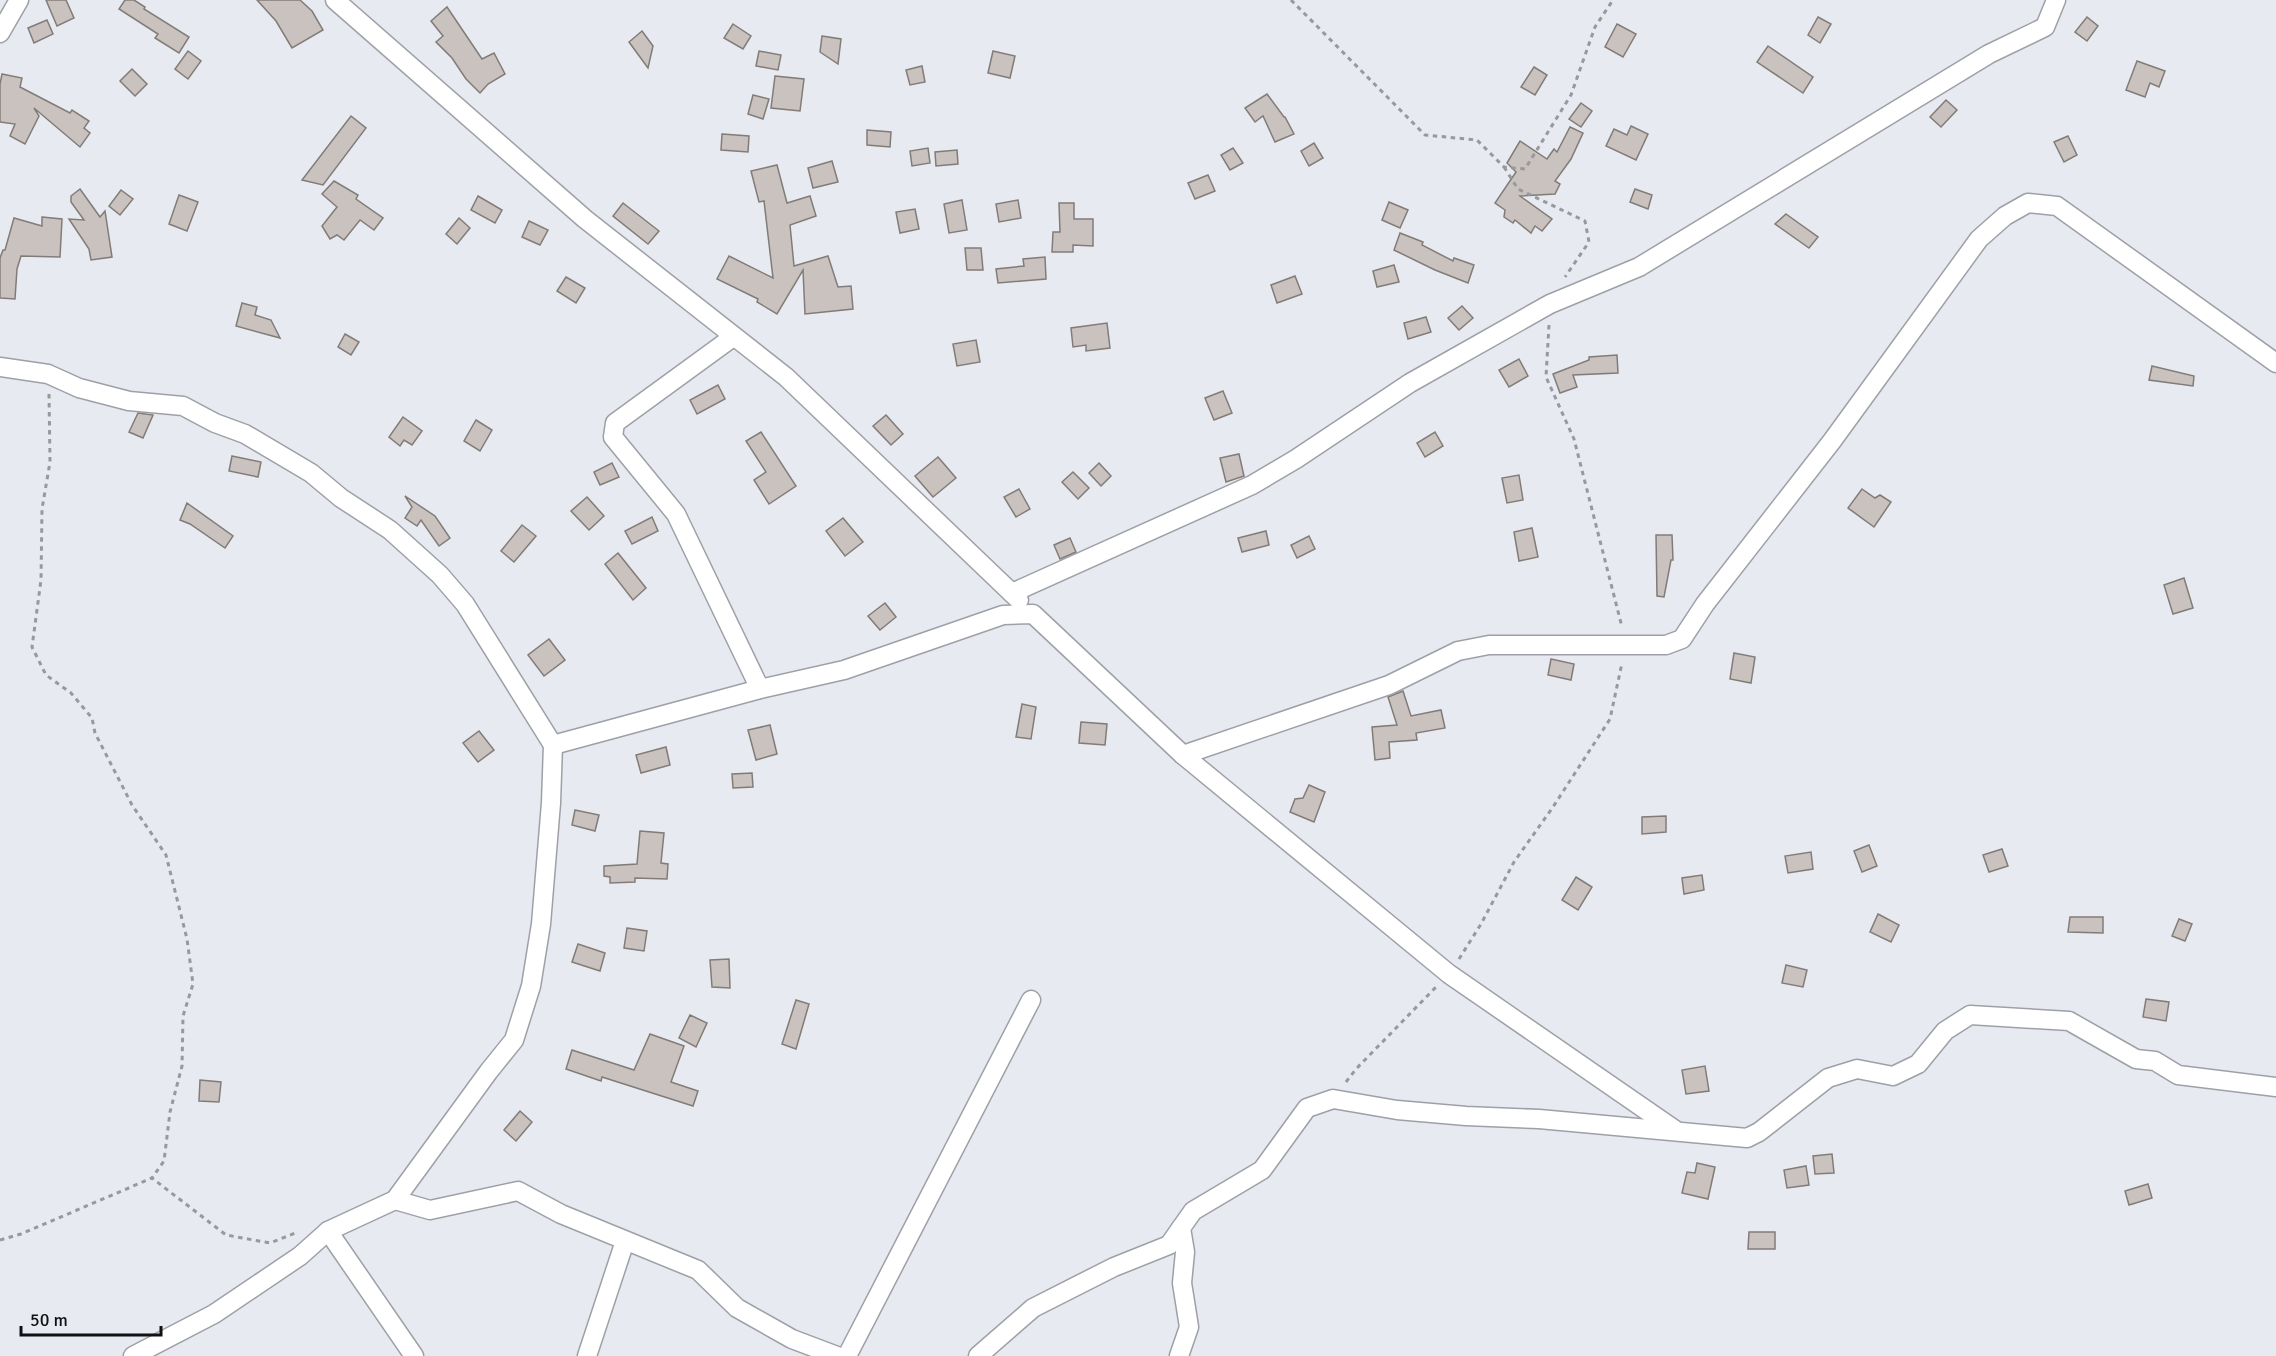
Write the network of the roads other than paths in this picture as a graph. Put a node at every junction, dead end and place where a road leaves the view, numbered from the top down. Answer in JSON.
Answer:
{"nodes":[{"id":1,"x":19,"y":0,"type":"edge"},
{"id":2,"x":335,"y":0,"type":"edge"},
{"id":3,"x":2056,"y":0,"type":"edge"},
{"id":4,"x":0,"y":33,"type":"edge"},
{"id":5,"x":733,"y":337,"type":"junction"},
{"id":6,"x":2276,"y":363,"type":"edge"},
{"id":7,"x":0,"y":367,"type":"edge"},
{"id":8,"x":1012,"y":593,"type":"junction"},
{"id":9,"x":1033,"y":614,"type":"junction"},
{"id":10,"x":760,"y":690,"type":"junction"},
{"id":11,"x":552,"y":745,"type":"junction"},
{"id":12,"x":1183,"y":755,"type":"junction"},
{"id":13,"x":1031,"y":1000,"type":"dead end"},
{"id":14,"x":2276,"y":1087,"type":"edge"},
{"id":15,"x":1676,"y":1131,"type":"junction"},
{"id":16,"x":395,"y":1200,"type":"junction"},
{"id":17,"x":1181,"y":1228,"type":"junction"},
{"id":18,"x":328,"y":1231,"type":"junction"},
{"id":19,"x":625,"y":1240,"type":"junction"},
{"id":20,"x":133,"y":1356,"type":"edge"},
{"id":21,"x":414,"y":1356,"type":"edge"},
{"id":22,"x":587,"y":1356,"type":"edge"},
{"id":23,"x":837,"y":1356,"type":"edge"},
{"id":24,"x":847,"y":1356,"type":"edge"},
{"id":25,"x":978,"y":1356,"type":"edge"},
{"id":26,"x":1179,"y":1356,"type":"edge"}],
"edges":[{"from":1,"to":4,"type":"street"},
{"from":2,"to":5,"type":"street"},
{"from":3,"to":8,"type":"street"},
{"from":5,"to":8,"type":"street"},
{"from":5,"to":10,"type":"street"},
{"from":6,"to":12,"type":"street"},
{"from":7,"to":11,"type":"street"},
{"from":8,"to":9,"type":"street"},
{"from":9,"to":10,"type":"street"},
{"from":9,"to":12,"type":"street"},
{"from":10,"to":11,"type":"street"},
{"from":11,"to":16,"type":"street"},
{"from":12,"to":15,"type":"street"},
{"from":13,"to":24,"type":"street"},
{"from":14,"to":15,"type":"street"},
{"from":15,"to":17,"type":"street"},
{"from":16,"to":18,"type":"street"},
{"from":16,"to":19,"type":"street"},
{"from":17,"to":25,"type":"street"},
{"from":17,"to":26,"type":"street"},
{"from":18,"to":20,"type":"street"},
{"from":18,"to":21,"type":"street"},
{"from":19,"to":22,"type":"street"},
{"from":19,"to":23,"type":"street"}]}
